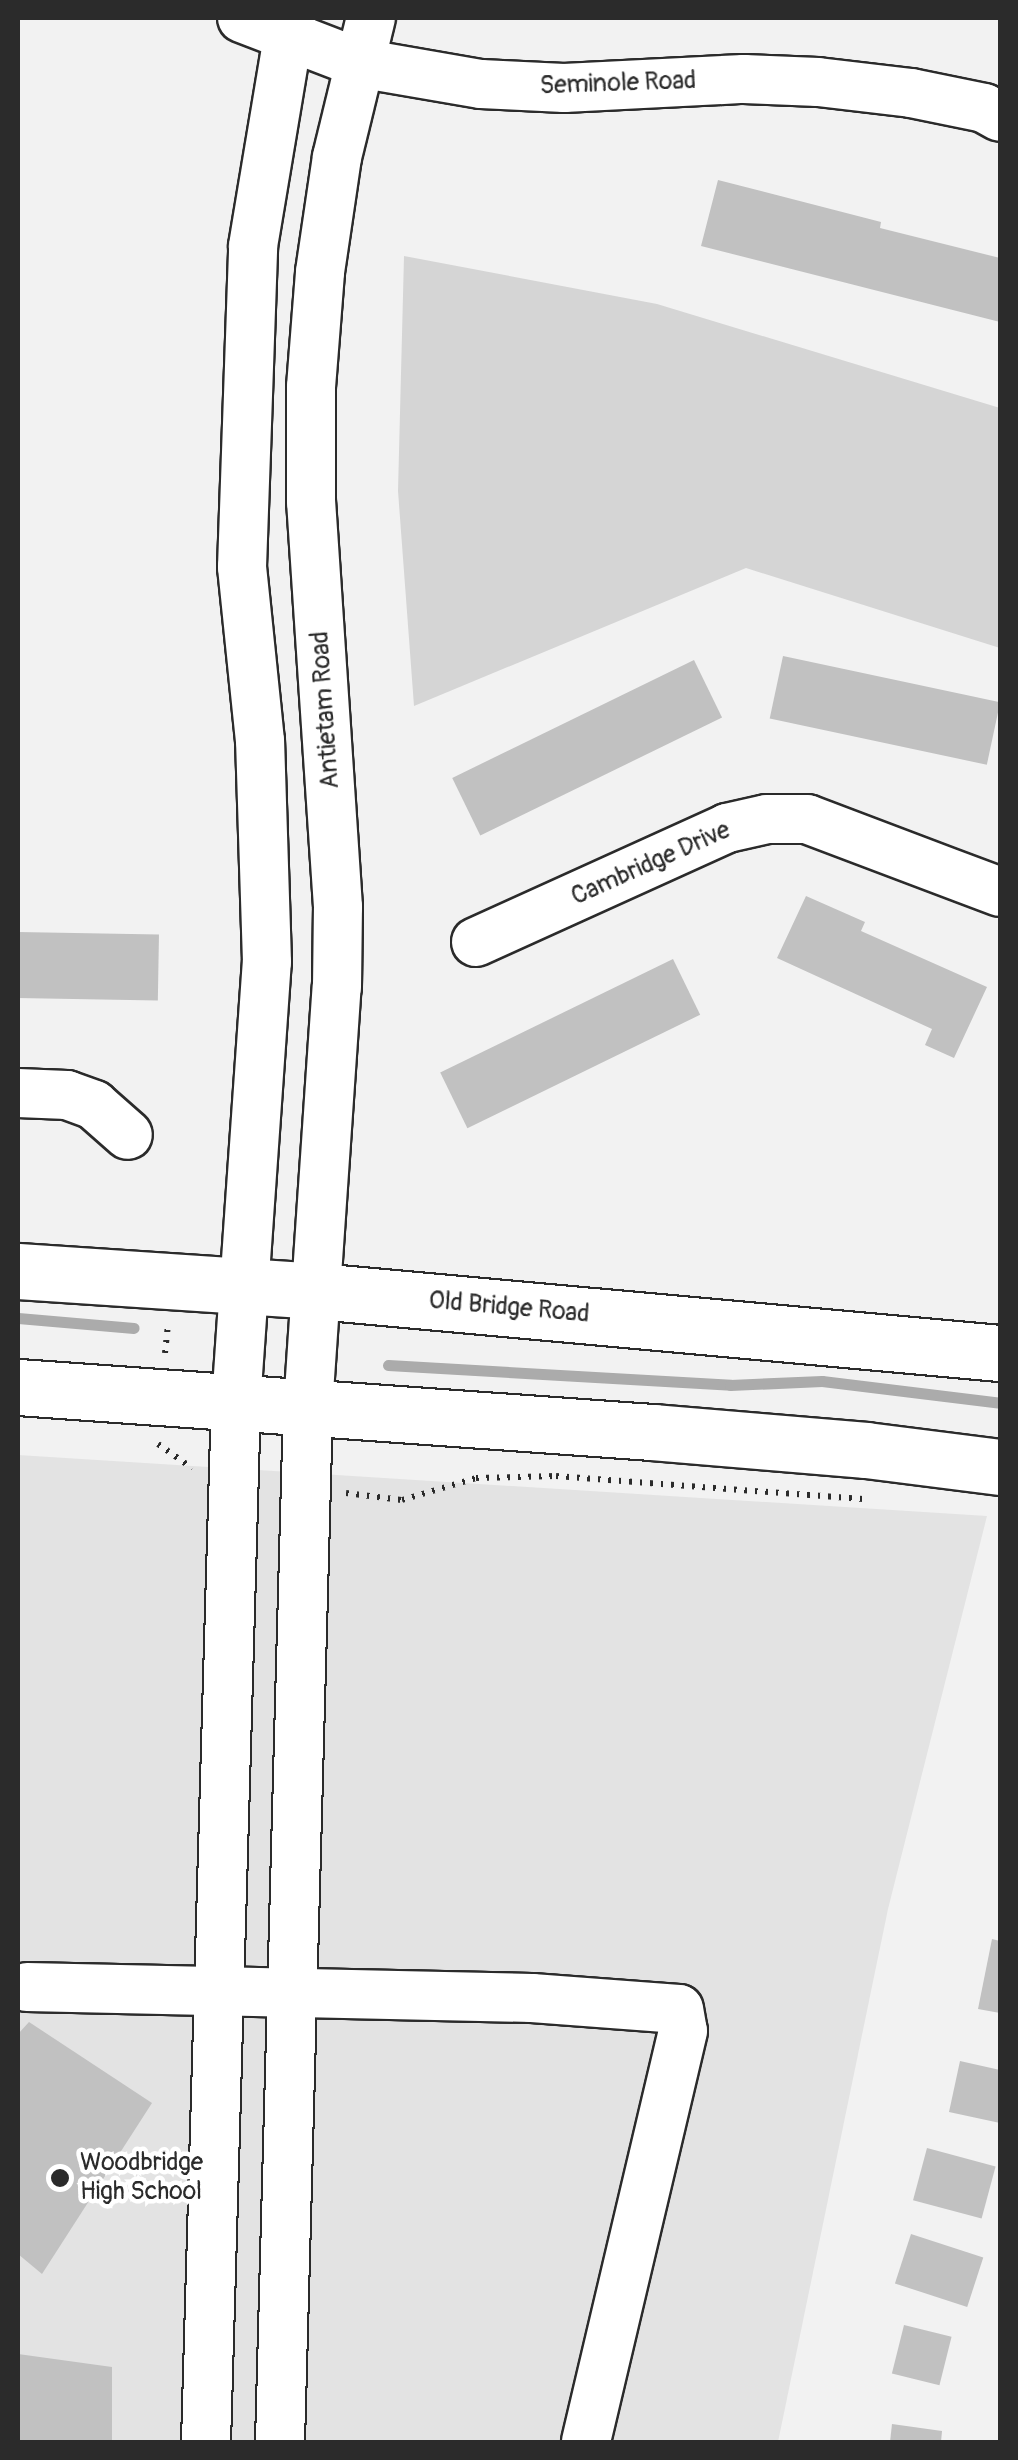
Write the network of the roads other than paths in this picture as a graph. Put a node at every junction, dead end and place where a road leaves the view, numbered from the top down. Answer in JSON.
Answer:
{"nodes":[{"id":1,"x":371,"y":18,"type":"edge"},
{"id":2,"x":273,"y":23,"type":"edge"},
{"id":3,"x":360,"y":63,"type":"junction"},
{"id":4,"x":1000,"y":117,"type":"edge"},
{"id":5,"x":1000,"y":892,"type":"edge"},
{"id":6,"x":476,"y":942,"type":"dead end"},
{"id":7,"x":18,"y":1094,"type":"edge"},
{"id":8,"x":128,"y":1135,"type":"dead end"},
{"id":9,"x":18,"y":1271,"type":"edge"},
{"id":10,"x":244,"y":1286,"type":"junction"},
{"id":11,"x":317,"y":1291,"type":"junction"},
{"id":12,"x":1000,"y":1353,"type":"edge"},
{"id":13,"x":18,"y":1387,"type":"edge"},
{"id":14,"x":236,"y":1402,"type":"junction"},
{"id":15,"x":308,"y":1408,"type":"junction"},
{"id":16,"x":1000,"y":1467,"type":"edge"},
{"id":17,"x":26,"y":1987,"type":"dead end"},
{"id":18,"x":221,"y":1994,"type":"junction"},
{"id":19,"x":293,"y":1995,"type":"junction"},
{"id":20,"x":214,"y":2197,"type":"junction"},
{"id":21,"x":286,"y":2197,"type":"junction"},
{"id":22,"x":208,"y":2386,"type":"junction"},
{"id":23,"x":281,"y":2390,"type":"junction"},
{"id":24,"x":206,"y":2442,"type":"edge"},
{"id":25,"x":280,"y":2442,"type":"edge"},
{"id":26,"x":586,"y":2442,"type":"edge"}],
"edges":[{"from":1,"to":3,"type":"street","name":"Antietam Road"},
{"from":2,"to":3,"type":"street","name":"Seminole Road"},
{"from":2,"to":10,"type":"street"},
{"from":3,"to":4,"type":"street","name":"Seminole Road"},
{"from":3,"to":11,"type":"street","name":"Antietam Road"},
{"from":5,"to":6,"type":"street","name":"Cambridge Drive"},
{"from":7,"to":8,"type":"street"},
{"from":9,"to":10,"type":"main road","name":"Old Bridge Road"},
{"from":10,"to":11,"type":"main road","name":"Old Bridge Road"},
{"from":10,"to":14,"type":"street"},
{"from":11,"to":12,"type":"main road","name":"Old Bridge Road"},
{"from":11,"to":15,"type":"street","name":"Antietam Road"},
{"from":13,"to":14,"type":"main road"},
{"from":14,"to":15,"type":"main road"},
{"from":14,"to":18,"type":"street"},
{"from":15,"to":16,"type":"main road"},
{"from":15,"to":19,"type":"street","name":"Antietam Road"},
{"from":17,"to":18,"type":"street"},
{"from":18,"to":19,"type":"street"},
{"from":18,"to":20,"type":"street"},
{"from":19,"to":21,"type":"street","name":"Antietam Road"},
{"from":19,"to":26,"type":"street"},
{"from":20,"to":21,"type":"street"},
{"from":20,"to":22,"type":"street"},
{"from":21,"to":23,"type":"street","name":"Antietam Road"},
{"from":22,"to":23,"type":"street"},
{"from":22,"to":24,"type":"street"},
{"from":23,"to":25,"type":"street","name":"Antietam Road"}]}
